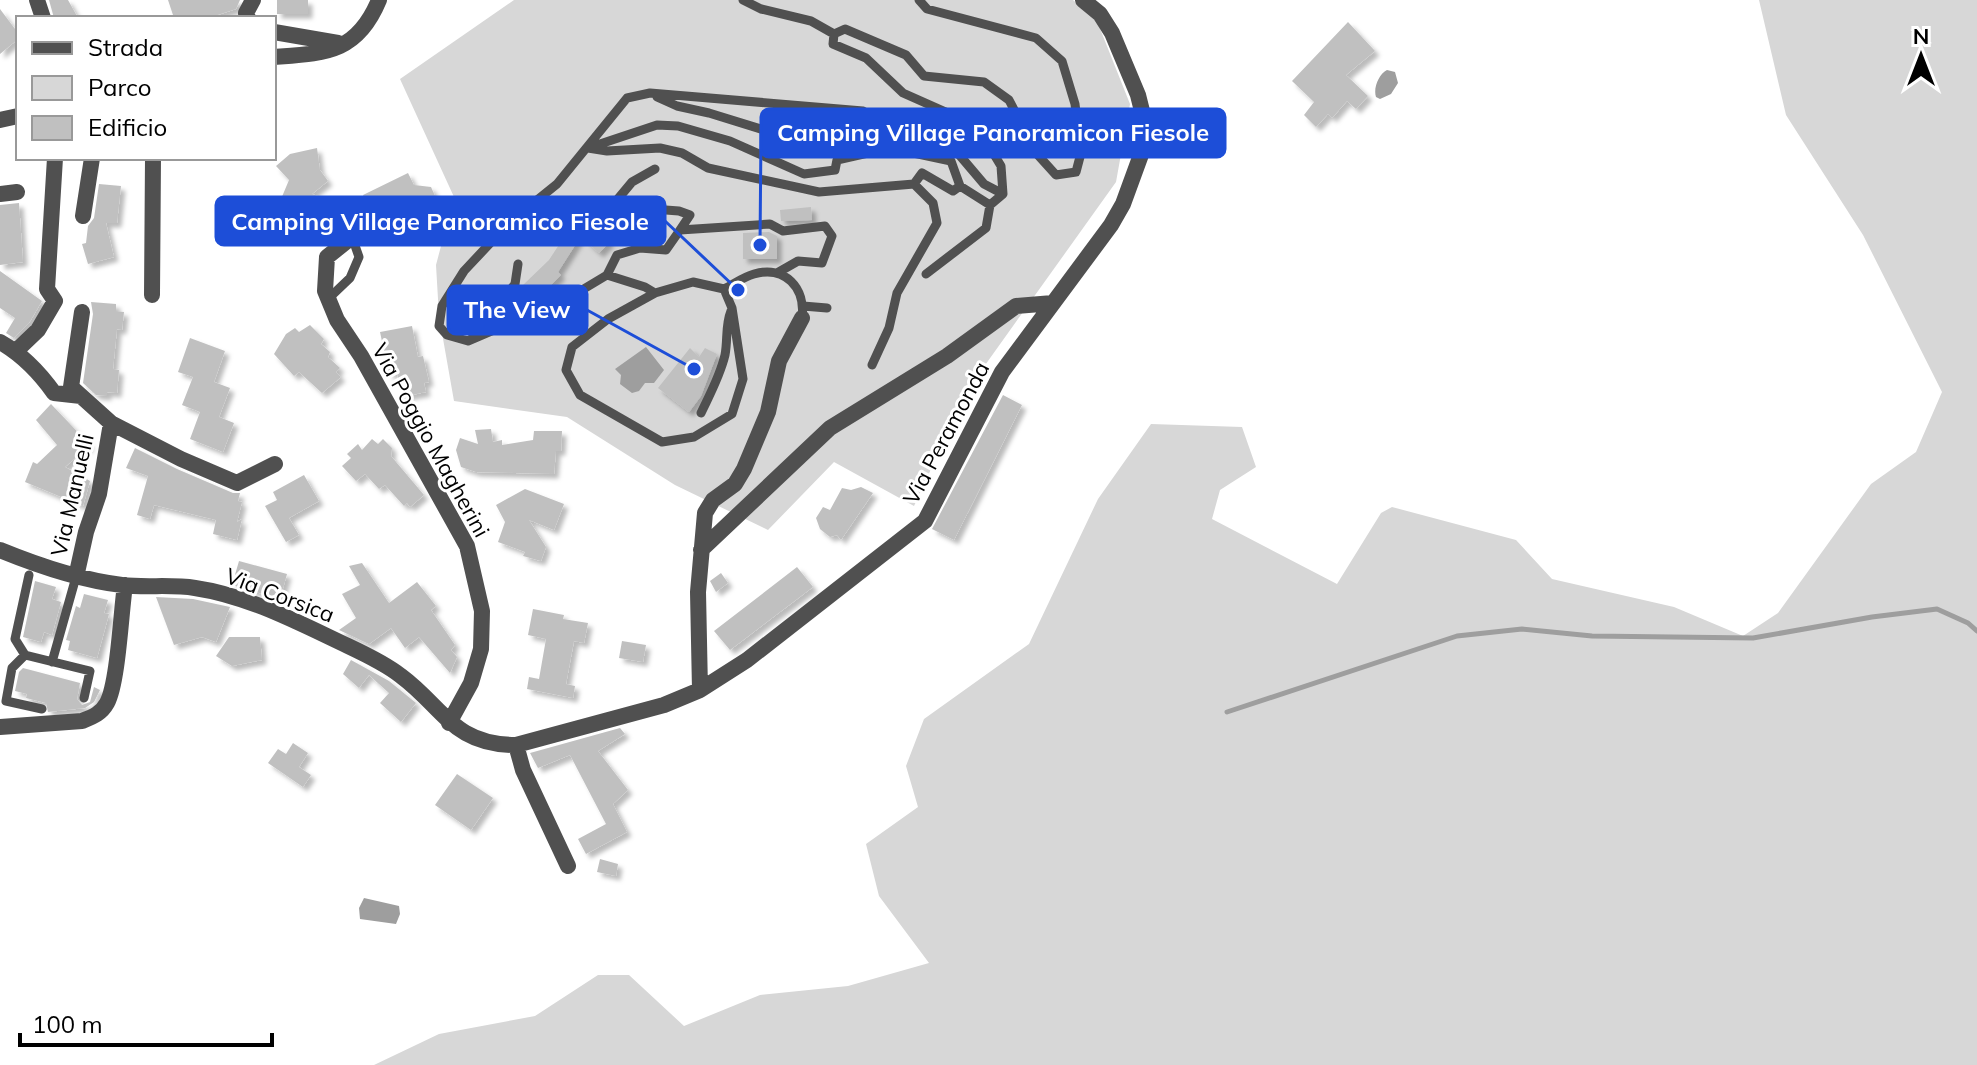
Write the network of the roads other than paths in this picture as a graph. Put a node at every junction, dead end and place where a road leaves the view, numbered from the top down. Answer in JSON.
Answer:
{"nodes":[{"id":1,"x":379,"y":0,"type":"edge"},
{"id":2,"x":743,"y":0,"type":"edge"},
{"id":3,"x":919,"y":0,"type":"edge"},
{"id":4,"x":1083,"y":0,"type":"edge"},
{"id":5,"x":276,"y":32,"type":"edge"},
{"id":6,"x":834,"y":34,"type":"junction"},
{"id":7,"x":348,"y":45,"type":"junction"},
{"id":8,"x":276,"y":57,"type":"edge"},
{"id":9,"x":650,"y":93,"type":"junction"},
{"id":10,"x":863,"y":111,"type":"junction"},
{"id":11,"x":588,"y":148,"type":"junction"},
{"id":12,"x":55,"y":160,"type":"edge"},
{"id":13,"x":92,"y":160,"type":"edge"},
{"id":14,"x":153,"y":160,"type":"edge"},
{"id":15,"x":655,"y":169,"type":"dead end"},
{"id":16,"x":914,"y":184,"type":"junction"},
{"id":17,"x":960,"y":186,"type":"junction"},
{"id":18,"x":1003,"y":194,"type":"junction"},
{"id":19,"x":990,"y":205,"type":"junction"},
{"id":20,"x":612,"y":206,"type":"junction"},
{"id":21,"x":83,"y":216,"type":"dead end"},
{"id":22,"x":578,"y":230,"type":"dead end"},
{"id":23,"x":680,"y":230,"type":"junction"},
{"id":24,"x":352,"y":237,"type":"joint"},
{"id":25,"x":518,"y":264,"type":"dead end"},
{"id":26,"x":777,"y":273,"type":"junction"},
{"id":27,"x":926,"y":274,"type":"dead end"},
{"id":28,"x":607,"y":275,"type":"junction"},
{"id":29,"x":724,"y":289,"type":"junction"},
{"id":30,"x":655,"y":293,"type":"junction"},
{"id":31,"x":152,"y":295,"type":"dead end"},
{"id":32,"x":328,"y":299,"type":"junction"},
{"id":33,"x":1053,"y":303,"type":"junction"},
{"id":34,"x":732,"y":308,"type":"junction"},
{"id":35,"x":827,"y":308,"type":"dead end"},
{"id":36,"x":82,"y":312,"type":"dead end"},
{"id":37,"x":802,"y":312,"type":"junction"},
{"id":38,"x":470,"y":341,"type":"junction"},
{"id":39,"x":0,"y":342,"type":"edge"},
{"id":40,"x":16,"y":351,"type":"junction"},
{"id":41,"x":872,"y":365,"type":"dead end"},
{"id":42,"x":81,"y":396,"type":"junction"},
{"id":43,"x":701,"y":413,"type":"dead end"},
{"id":44,"x":111,"y":423,"type":"junction"},
{"id":45,"x":275,"y":464,"type":"dead end"},
{"id":46,"x":0,"y":550,"type":"edge"},
{"id":47,"x":701,"y":550,"type":"junction"},
{"id":48,"x":29,"y":575,"type":"dead end"},
{"id":49,"x":76,"y":577,"type":"junction"},
{"id":50,"x":125,"y":585,"type":"junction"},
{"id":51,"x":25,"y":655,"type":"junction"},
{"id":52,"x":52,"y":662,"type":"junction"},
{"id":53,"x":700,"y":690,"type":"junction"},
{"id":54,"x":84,"y":698,"type":"dead end"},
{"id":55,"x":42,"y":709,"type":"dead end"},
{"id":56,"x":449,"y":723,"type":"junction"},
{"id":57,"x":0,"y":727,"type":"edge"},
{"id":58,"x":516,"y":745,"type":"junction"},
{"id":59,"x":568,"y":866,"type":"dead end"}],
"edges":[{"from":1,"to":7,"type":"street"},
{"from":2,"to":6,"type":"lane"},
{"from":3,"to":6,"type":"lane"},
{"from":4,"to":33,"type":"street","name":"Via Peramonda"},
{"from":5,"to":7,"type":"street"},
{"from":6,"to":18,"type":"lane"},
{"from":7,"to":8,"type":"street"},
{"from":9,"to":10,"type":"lane"},
{"from":9,"to":10,"type":"lane"},
{"from":9,"to":11,"type":"lane"},
{"from":10,"to":18,"type":"lane"},
{"from":11,"to":16,"type":"lane"},
{"from":11,"to":17,"type":"lane"},
{"from":11,"to":38,"type":"lane"},
{"from":12,"to":40,"type":"street"},
{"from":13,"to":21,"type":"street"},
{"from":14,"to":31,"type":"street"},
{"from":15,"to":20,"type":"lane"},
{"from":16,"to":17,"type":"lane"},
{"from":16,"to":41,"type":"lane"},
{"from":17,"to":19,"type":"lane"},
{"from":18,"to":19,"type":"lane"},
{"from":19,"to":27,"type":"lane"},
{"from":20,"to":22,"type":"lane"},
{"from":20,"to":23,"type":"lane"},
{"from":23,"to":26,"type":"lane"},
{"from":23,"to":28,"type":"lane"},
{"from":24,"to":32,"type":"lane"},
{"from":24,"to":32,"type":"street","name":"Via Poggio Magherini"},
{"from":25,"to":38,"type":"lane"},
{"from":26,"to":29,"type":"lane"},
{"from":26,"to":37,"type":"lane"},
{"from":28,"to":30,"type":"lane"},
{"from":28,"to":38,"type":"lane"},
{"from":29,"to":30,"type":"lane"},
{"from":29,"to":34,"type":"lane"},
{"from":30,"to":34,"type":"lane"},
{"from":32,"to":56,"type":"street","name":"Via Poggio Magherini"},
{"from":33,"to":47,"type":"street"},
{"from":33,"to":53,"type":"street","name":"Via Peramonda"},
{"from":34,"to":43,"type":"lane"},
{"from":35,"to":37,"type":"lane"},
{"from":36,"to":42,"type":"street"},
{"from":37,"to":47,"type":"street"},
{"from":39,"to":40,"type":"street"},
{"from":40,"to":42,"type":"street"},
{"from":42,"to":44,"type":"street","name":"Via Manuelli"},
{"from":44,"to":45,"type":"street","name":"Via Manuelli"},
{"from":44,"to":49,"type":"street","name":"Via Manuelli"},
{"from":46,"to":49,"type":"street","name":"Via Corsica"},
{"from":47,"to":53,"type":"street"},
{"from":48,"to":51,"type":"lane"},
{"from":49,"to":50,"type":"street","name":"Via Corsica"},
{"from":49,"to":52,"type":"lane"},
{"from":50,"to":56,"type":"street","name":"Via Corsica"},
{"from":50,"to":57,"type":"street"},
{"from":51,"to":52,"type":"lane"},
{"from":51,"to":55,"type":"lane"},
{"from":52,"to":54,"type":"lane"},
{"from":53,"to":58,"type":"street","name":"Via Peramonda"},
{"from":56,"to":58,"type":"street","name":"Via Corsica"},
{"from":58,"to":59,"type":"street"}]}
